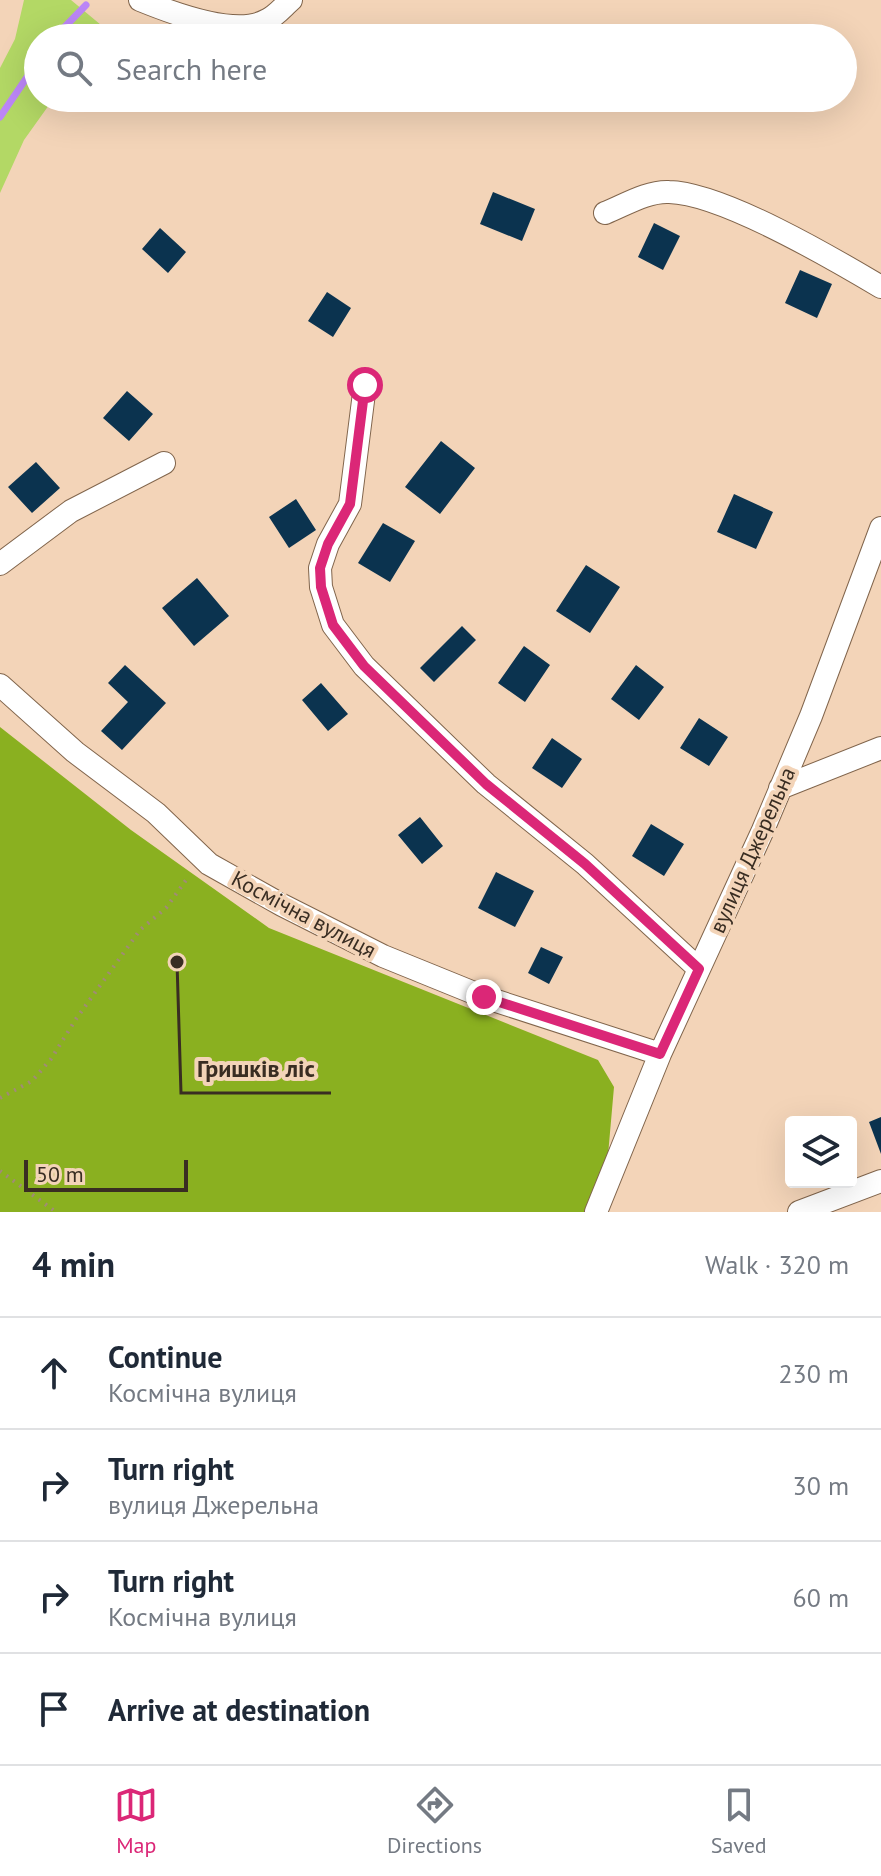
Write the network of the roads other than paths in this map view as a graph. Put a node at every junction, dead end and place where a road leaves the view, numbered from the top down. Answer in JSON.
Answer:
{"nodes":[{"id":1,"x":140,"y":0,"type":"edge"},
{"id":2,"x":291,"y":0,"type":"edge"},
{"id":3,"x":219,"y":24,"type":"edge"},
{"id":4,"x":256,"y":24,"type":"edge"},
{"id":5,"x":605,"y":213,"type":"dead end"},
{"id":6,"x":881,"y":287,"type":"edge"},
{"id":7,"x":365,"y":385,"type":"dead end"},
{"id":8,"x":164,"y":463,"type":"dead end"},
{"id":9,"x":881,"y":528,"type":"edge"},
{"id":10,"x":0,"y":564,"type":"edge"},
{"id":11,"x":0,"y":685,"type":"edge"},
{"id":12,"x":881,"y":748,"type":"edge"},
{"id":13,"x":780,"y":788,"type":"junction"},
{"id":14,"x":699,"y":969,"type":"junction"},
{"id":15,"x":660,"y":1054,"type":"junction"},
{"id":16,"x":881,"y":1181,"type":"edge"},
{"id":17,"x":596,"y":1212,"type":"edge"},
{"id":18,"x":799,"y":1212,"type":"edge"}],
"edges":[{"from":1,"to":3,"type":"street"},
{"from":2,"to":4,"type":"street"},
{"from":5,"to":6,"type":"street"},
{"from":7,"to":14,"type":"street"},
{"from":8,"to":10,"type":"street"},
{"from":9,"to":13,"type":"street","name":"вулиця Джерельна"},
{"from":11,"to":15,"type":"street","name":"Космічна вулиця"},
{"from":12,"to":13,"type":"street"},
{"from":13,"to":14,"type":"street","name":"вулиця Джерельна"},
{"from":14,"to":15,"type":"street","name":"вулиця Джерельна"},
{"from":15,"to":17,"type":"street","name":"вулиця Джерельна"},
{"from":16,"to":18,"type":"street"}]}
